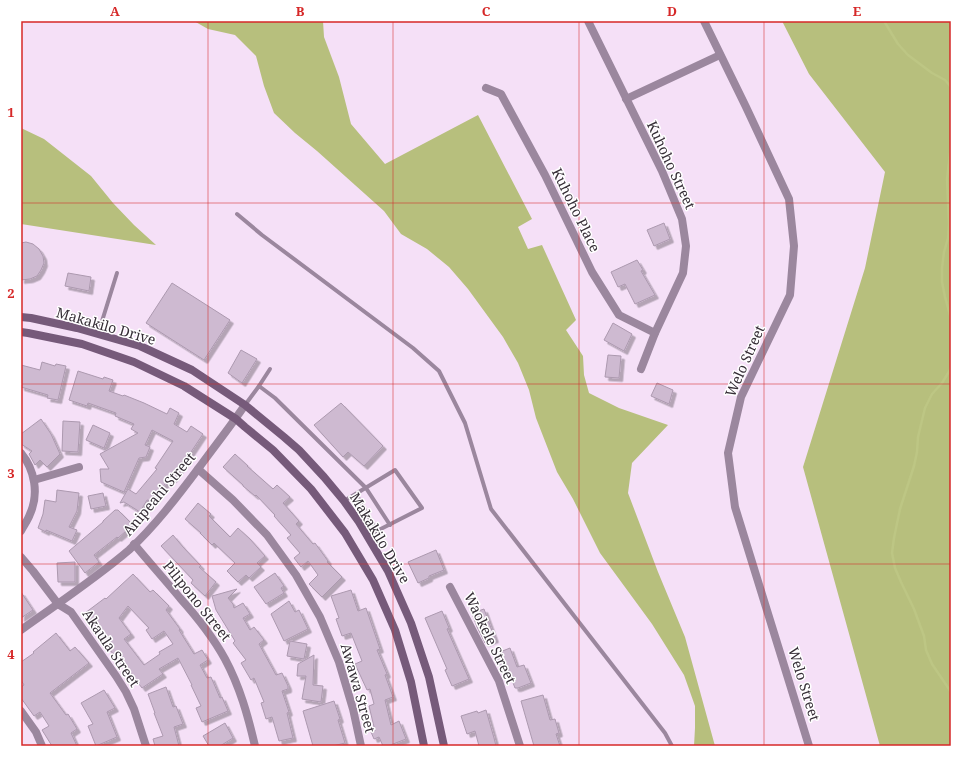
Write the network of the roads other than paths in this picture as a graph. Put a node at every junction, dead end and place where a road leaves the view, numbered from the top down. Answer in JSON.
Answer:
{"nodes":[{"id":1,"x":588,"y":21,"type":"edge"},
{"id":2,"x":704,"y":21,"type":"edge"},
{"id":3,"x":720,"y":55,"type":"junction"},
{"id":4,"x":486,"y":88,"type":"dead end"},
{"id":5,"x":626,"y":99,"type":"junction"},
{"id":6,"x":237,"y":214,"type":"dead end"},
{"id":7,"x":118,"y":273,"type":"dead end"},
{"id":8,"x":21,"y":317,"type":"edge"},
{"id":9,"x":21,"y":332,"type":"edge"},
{"id":10,"x":655,"y":333,"type":"junction"},
{"id":11,"x":98,"y":334,"type":"junction"},
{"id":12,"x":270,"y":369,"type":"dead end"},
{"id":13,"x":641,"y":369,"type":"dead end"},
{"id":14,"x":259,"y":386,"type":"junction"},
{"id":15,"x":246,"y":405,"type":"junction"},
{"id":16,"x":236,"y":419,"type":"junction"},
{"id":17,"x":21,"y":453,"type":"edge"},
{"id":18,"x":79,"y":467,"type":"dead end"},
{"id":19,"x":198,"y":469,"type":"junction"},
{"id":20,"x":34,"y":480,"type":"junction"},
{"id":21,"x":366,"y":488,"type":"junction"},
{"id":22,"x":356,"y":494,"type":"junction"},
{"id":23,"x":344,"y":500,"type":"junction"},
{"id":24,"x":390,"y":524,"type":"junction"},
{"id":25,"x":21,"y":531,"type":"edge"},
{"id":26,"x":377,"y":531,"type":"junction"},
{"id":27,"x":367,"y":536,"type":"junction"},
{"id":28,"x":134,"y":544,"type":"junction"},
{"id":29,"x":21,"y":557,"type":"edge"},
{"id":30,"x":450,"y":587,"type":"dead end"},
{"id":31,"x":58,"y":604,"type":"junction"},
{"id":32,"x":21,"y":630,"type":"edge"},
{"id":33,"x":21,"y":711,"type":"edge"},
{"id":34,"x":42,"y":746,"type":"edge"},
{"id":35,"x":146,"y":746,"type":"edge"},
{"id":36,"x":255,"y":746,"type":"edge"},
{"id":37,"x":361,"y":746,"type":"edge"},
{"id":38,"x":424,"y":746,"type":"edge"},
{"id":39,"x":444,"y":746,"type":"edge"},
{"id":40,"x":520,"y":746,"type":"edge"},
{"id":41,"x":672,"y":746,"type":"edge"},
{"id":42,"x":809,"y":746,"type":"edge"}],
"edges":[{"from":1,"to":5,"type":"street","name":"Kuhoho Street"},
{"from":2,"to":3,"type":"street","name":"Welo Street"},
{"from":3,"to":5,"type":"street"},
{"from":3,"to":42,"type":"street","name":"Welo Street"},
{"from":4,"to":10,"type":"street","name":"Kuhoho Place"},
{"from":5,"to":10,"type":"street","name":"Kuhoho Street"},
{"from":6,"to":41,"type":"lane"},
{"from":7,"to":11,"type":"lane"},
{"from":8,"to":11,"type":"main road","name":"Makakilo Drive"},
{"from":9,"to":16,"type":"main road","name":"Makakilo Drive"},
{"from":10,"to":13,"type":"street","name":"Kuhoho Street"},
{"from":11,"to":15,"type":"main road","name":"Makakilo Drive"},
{"from":12,"to":14,"type":"lane"},
{"from":14,"to":15,"type":"lane"},
{"from":14,"to":21,"type":"lane"},
{"from":15,"to":16,"type":"street","name":"Anipeahi Street"},
{"from":15,"to":23,"type":"main road","name":"Makakilo Drive"},
{"from":16,"to":19,"type":"street","name":"Anipeahi Street"},
{"from":16,"to":38,"type":"main road","name":"Makakilo Drive"},
{"from":17,"to":20,"type":"street"},
{"from":18,"to":20,"type":"street"},
{"from":19,"to":28,"type":"street","name":"Anipeahi Street"},
{"from":19,"to":37,"type":"street","name":"Awawa Street"},
{"from":20,"to":25,"type":"street"},
{"from":21,"to":22,"type":"lane"},
{"from":21,"to":24,"type":"lane"},
{"from":21,"to":24,"type":"lane"},
{"from":22,"to":23,"type":"lane"},
{"from":22,"to":26,"type":"lane"},
{"from":23,"to":27,"type":"main road","name":"Makakilo Drive"},
{"from":24,"to":26,"type":"lane"},
{"from":26,"to":27,"type":"lane"},
{"from":27,"to":39,"type":"main road","name":"Makakilo Drive"},
{"from":28,"to":31,"type":"street","name":"Anipeahi Street"},
{"from":28,"to":36,"type":"street","name":"Pilipono Street"},
{"from":29,"to":31,"type":"street","name":"Akaula Street"},
{"from":30,"to":40,"type":"street","name":"Waokele Street"},
{"from":31,"to":32,"type":"street","name":"Anipeahi Street"},
{"from":31,"to":35,"type":"street","name":"Akaula Street"},
{"from":33,"to":34,"type":"street"}]}
